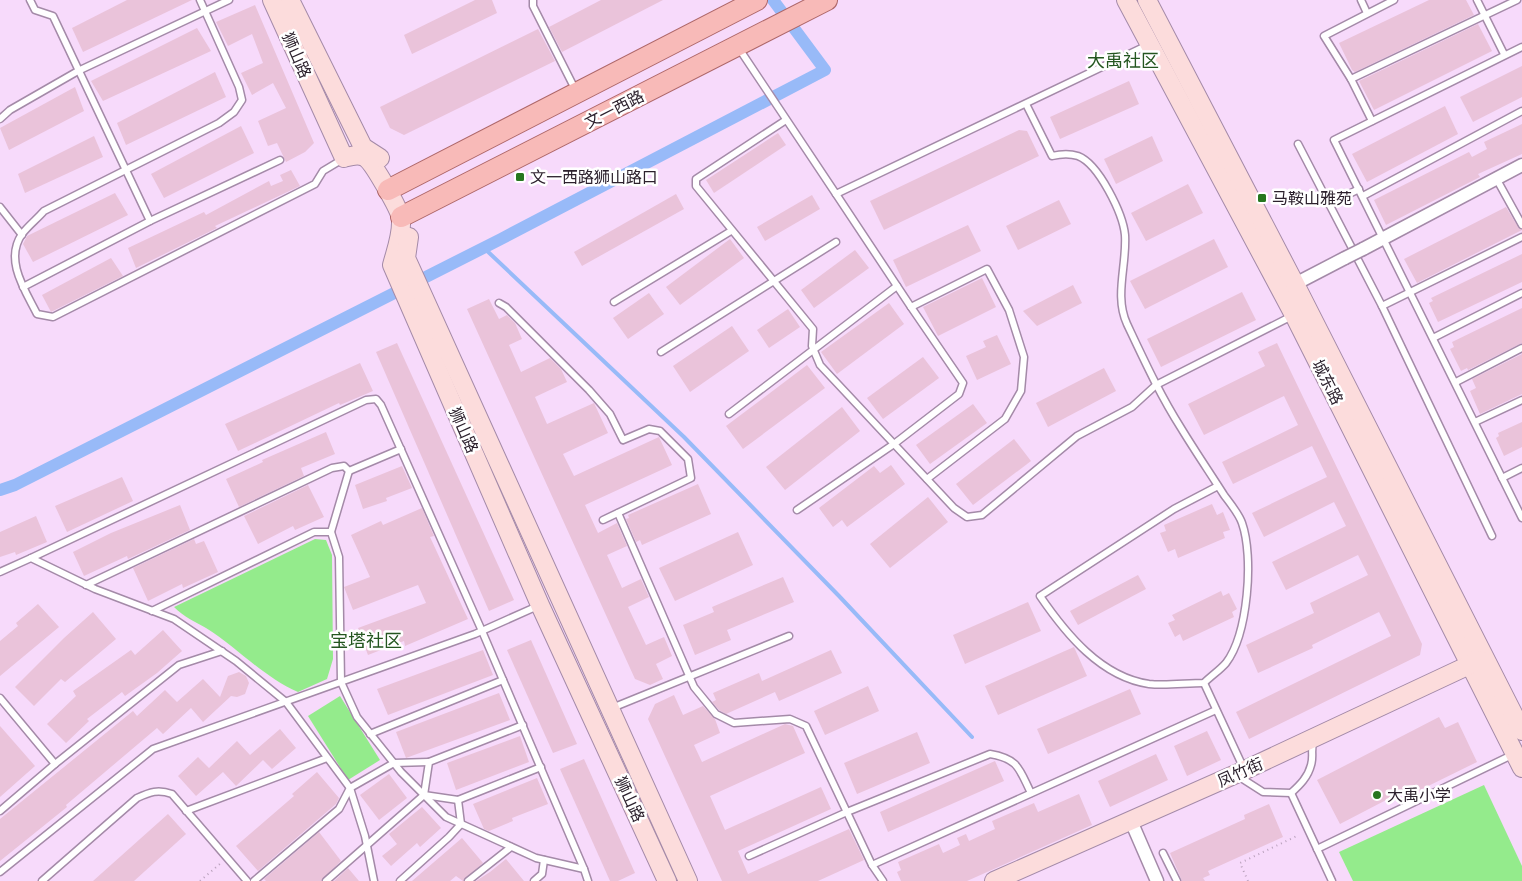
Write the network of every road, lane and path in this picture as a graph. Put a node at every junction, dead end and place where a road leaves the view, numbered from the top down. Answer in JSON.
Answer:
{"nodes":[{"id":1,"x":30,"y":0,"type":"edge"},
{"id":2,"x":200,"y":0,"type":"edge"},
{"id":3,"x":229,"y":0,"type":"edge"},
{"id":4,"x":272,"y":0,"type":"edge"},
{"id":5,"x":290,"y":0,"type":"edge"},
{"id":6,"x":534,"y":0,"type":"edge"},
{"id":7,"x":757,"y":0,"type":"edge"},
{"id":8,"x":1126,"y":0,"type":"edge"},
{"id":9,"x":1147,"y":0,"type":"edge"},
{"id":10,"x":1361,"y":0,"type":"edge"},
{"id":11,"x":1394,"y":0,"type":"edge"},
{"id":12,"x":1477,"y":0,"type":"edge"},
{"id":13,"x":1517,"y":0,"type":"edge"},
{"id":14,"x":819,"y":4,"type":"edge"},
{"id":15,"x":205,"y":11,"type":"junction"},
{"id":16,"x":1367,"y":13,"type":"junction"},
{"id":17,"x":1484,"y":15,"type":"junction"},
{"id":18,"x":743,"y":43,"type":"junction"},
{"id":19,"x":1149,"y":44,"type":"junction"},
{"id":20,"x":1522,"y":47,"type":"edge"},
{"id":21,"x":1504,"y":54,"type":"junction"},
{"id":22,"x":78,"y":71,"type":"junction"},
{"id":23,"x":1351,"y":79,"type":"junction"},
{"id":24,"x":577,"y":92,"type":"junction"},
{"id":25,"x":1026,"y":104,"type":"junction"},
{"id":26,"x":1522,"y":111,"type":"edge"},
{"id":27,"x":0,"y":119,"type":"edge"},
{"id":28,"x":786,"y":120,"type":"junction"},
{"id":29,"x":1372,"y":121,"type":"junction"},
{"id":30,"x":1298,"y":144,"type":"dead end"},
{"id":31,"x":344,"y":158,"type":"junction"},
{"id":32,"x":280,"y":160,"type":"dead end"},
{"id":33,"x":1522,"y":165,"type":"edge"},
{"id":34,"x":125,"y":170,"type":"junction"},
{"id":35,"x":1496,"y":178,"type":"junction"},
{"id":36,"x":392,"y":187,"type":"junction"},
{"id":37,"x":1359,"y":188,"type":"junction"},
{"id":38,"x":836,"y":194,"type":"junction"},
{"id":39,"x":1363,"y":196,"type":"junction"},
{"id":40,"x":1329,"y":204,"type":"junction"},
{"id":41,"x":0,"y":207,"type":"edge"},
{"id":42,"x":406,"y":215,"type":"junction"},
{"id":43,"x":150,"y":221,"type":"junction"},
{"id":44,"x":1522,"y":225,"type":"edge"},
{"id":45,"x":731,"y":230,"type":"junction"},
{"id":46,"x":22,"y":235,"type":"junction"},
{"id":47,"x":1522,"y":237,"type":"edge"},
{"id":48,"x":1384,"y":238,"type":"junction"},
{"id":49,"x":836,"y":242,"type":"dead end"},
{"id":50,"x":772,"y":280,"type":"junction"},
{"id":51,"x":1296,"y":284,"type":"junction"},
{"id":52,"x":23,"y":286,"type":"junction"},
{"id":53,"x":897,"y":286,"type":"junction"},
{"id":54,"x":1411,"y":292,"type":"junction"},
{"id":55,"x":1522,"y":293,"type":"edge"},
{"id":56,"x":614,"y":302,"type":"dead end"},
{"id":57,"x":499,"y":303,"type":"dead end"},
{"id":58,"x":1382,"y":306,"type":"junction"},
{"id":59,"x":911,"y":307,"type":"junction"},
{"id":60,"x":420,"y":309,"type":"junction"},
{"id":61,"x":1294,"y":315,"type":"junction"},
{"id":62,"x":1433,"y":338,"type":"junction"},
{"id":63,"x":1522,"y":348,"type":"edge"},
{"id":64,"x":814,"y":349,"type":"junction"},
{"id":65,"x":661,"y":352,"type":"dead end"},
{"id":66,"x":1456,"y":382,"type":"junction"},
{"id":67,"x":1156,"y":385,"type":"junction"},
{"id":68,"x":1522,"y":400,"type":"edge"},
{"id":69,"x":729,"y":414,"type":"dead end"},
{"id":70,"x":1475,"y":422,"type":"junction"},
{"id":71,"x":894,"y":444,"type":"junction"},
{"id":72,"x":401,"y":448,"type":"junction"},
{"id":73,"x":1522,"y":468,"type":"edge"},
{"id":74,"x":349,"y":471,"type":"junction"},
{"id":75,"x":1502,"y":478,"type":"junction"},
{"id":76,"x":927,"y":480,"type":"junction"},
{"id":77,"x":1218,"y":486,"type":"junction"},
{"id":78,"x":797,"y":510,"type":"dead end"},
{"id":79,"x":618,"y":513,"type":"junction"},
{"id":80,"x":1522,"y":518,"type":"edge"},
{"id":81,"x":603,"y":520,"type":"dead end"},
{"id":82,"x":331,"y":532,"type":"junction"},
{"id":83,"x":1492,"y":536,"type":"dead end"},
{"id":84,"x":31,"y":558,"type":"junction"},
{"id":85,"x":0,"y":572,"type":"edge"},
{"id":86,"x":86,"y":585,"type":"junction"},
{"id":87,"x":540,"y":605,"type":"junction"},
{"id":88,"x":152,"y":610,"type":"junction"},
{"id":89,"x":482,"y":631,"type":"junction"},
{"id":90,"x":789,"y":636,"type":"dead end"},
{"id":91,"x":222,"y":651,"type":"junction"},
{"id":92,"x":1477,"y":662,"type":"junction"},
{"id":93,"x":690,"y":676,"type":"junction"},
{"id":94,"x":503,"y":680,"type":"junction"},
{"id":95,"x":341,"y":682,"type":"junction"},
{"id":96,"x":1204,"y":683,"type":"junction"},
{"id":97,"x":0,"y":698,"type":"edge"},
{"id":98,"x":286,"y":702,"type":"junction"},
{"id":99,"x":610,"y":709,"type":"junction"},
{"id":100,"x":1216,"y":710,"type":"junction"},
{"id":101,"x":523,"y":725,"type":"junction"},
{"id":102,"x":1522,"y":731,"type":"edge"},
{"id":103,"x":370,"y":734,"type":"junction"},
{"id":104,"x":1316,"y":738,"type":"junction"},
{"id":105,"x":327,"y":758,"type":"junction"},
{"id":106,"x":1518,"y":761,"type":"edge"},
{"id":107,"x":429,"y":762,"type":"junction"},
{"id":108,"x":56,"y":764,"type":"junction"},
{"id":109,"x":394,"y":764,"type":"junction"},
{"id":110,"x":541,"y":767,"type":"junction"},
{"id":111,"x":1240,"y":772,"type":"junction"},
{"id":112,"x":350,"y":788,"type":"junction"},
{"id":113,"x":1031,"y":793,"type":"junction"},
{"id":114,"x":1291,"y":793,"type":"junction"},
{"id":115,"x":424,"y":794,"type":"junction"},
{"id":116,"x":458,"y":800,"type":"junction"},
{"id":117,"x":0,"y":811,"type":"edge"},
{"id":118,"x":186,"y":811,"type":"junction"},
{"id":119,"x":847,"y":812,"type":"junction"},
{"id":120,"x":1130,"y":821,"type":"junction"},
{"id":121,"x":461,"y":824,"type":"junction"},
{"id":122,"x":1308,"y":831,"type":"junction"},
{"id":123,"x":367,"y":844,"type":"junction"},
{"id":124,"x":511,"y":847,"type":"junction"},
{"id":125,"x":1317,"y":849,"type":"junction"},
{"id":126,"x":1163,"y":853,"type":"dead end"},
{"id":127,"x":749,"y":856,"type":"dead end"},
{"id":128,"x":227,"y":858,"type":"junction"},
{"id":129,"x":544,"y":860,"type":"junction"},
{"id":130,"x":872,"y":865,"type":"junction"},
{"id":131,"x":584,"y":869,"type":"junction"},
{"id":132,"x":0,"y":872,"type":"edge"},
{"id":133,"x":42,"y":881,"type":"edge"},
{"id":134,"x":200,"y":881,"type":"edge"},
{"id":135,"x":247,"y":881,"type":"edge"},
{"id":136,"x":254,"y":881,"type":"edge"},
{"id":137,"x":326,"y":881,"type":"edge"},
{"id":138,"x":374,"y":881,"type":"edge"},
{"id":139,"x":400,"y":881,"type":"edge"},
{"id":140,"x":468,"y":881,"type":"edge"},
{"id":141,"x":534,"y":881,"type":"edge"},
{"id":142,"x":588,"y":881,"type":"edge"},
{"id":143,"x":668,"y":881,"type":"edge"},
{"id":144,"x":688,"y":881,"type":"edge"},
{"id":145,"x":883,"y":881,"type":"edge"},
{"id":146,"x":994,"y":881,"type":"edge"},
{"id":147,"x":1157,"y":881,"type":"edge"},
{"id":148,"x":1177,"y":881,"type":"edge"},
{"id":149,"x":1248,"y":881,"type":"edge"},
{"id":150,"x":1332,"y":881,"type":"edge"}],
"edges":[{"from":1,"to":22,"type":"lane"},
{"from":2,"to":15,"type":"lane"},
{"from":3,"to":15,"type":"lane"},
{"from":4,"to":31,"type":"street","name":"狮山路"},
{"from":5,"to":36,"type":"street","name":"狮山路"},
{"from":6,"to":24,"type":"lane"},
{"from":7,"to":24,"type":"main road","name":"文一西路"},
{"from":8,"to":19,"type":"street","name":"城东路"},
{"from":9,"to":51,"type":"street","name":"城东路"},
{"from":10,"to":16,"type":"lane"},
{"from":11,"to":16,"type":"lane"},
{"from":12,"to":17,"type":"lane"},
{"from":13,"to":17,"type":"lane"},
{"from":14,"to":18,"type":"main road","name":"文一西路"},
{"from":15,"to":22,"type":"lane"},
{"from":15,"to":34,"type":"lane"},
{"from":16,"to":23,"type":"lane"},
{"from":17,"to":21,"type":"lane"},
{"from":17,"to":23,"type":"lane"},
{"from":18,"to":28,"type":"lane"},
{"from":18,"to":42,"type":"main road","name":"文一西路"},
{"from":19,"to":25,"type":"lane"},
{"from":19,"to":61,"type":"street","name":"城东路"},
{"from":20,"to":21,"type":"lane"},
{"from":21,"to":29,"type":"lane"},
{"from":22,"to":27,"type":"lane"},
{"from":22,"to":34,"type":"lane"},
{"from":23,"to":29,"type":"lane"},
{"from":24,"to":36,"type":"main road","name":"文一西路"},
{"from":25,"to":38,"type":"lane"},
{"from":25,"to":67,"type":"lane"},
{"from":26,"to":39,"type":"lane"},
{"from":28,"to":38,"type":"lane"},
{"from":28,"to":45,"type":"lane"},
{"from":29,"to":37,"type":"lane"},
{"from":30,"to":40,"type":"lane"},
{"from":31,"to":36,"type":"street","name":"狮山路"},
{"from":31,"to":52,"type":"lane"},
{"from":32,"to":43,"type":"lane"},
{"from":33,"to":35,"type":"street"},
{"from":34,"to":43,"type":"lane"},
{"from":34,"to":46,"type":"lane"},
{"from":35,"to":44,"type":"lane"},
{"from":35,"to":48,"type":"street"},
{"from":36,"to":42,"type":"street","name":"狮山路"},
{"from":37,"to":39,"type":"lane"},
{"from":37,"to":40,"type":"lane"},
{"from":38,"to":53,"type":"lane"},
{"from":39,"to":48,"type":"lane"},
{"from":40,"to":58,"type":"lane"},
{"from":41,"to":46,"type":"lane"},
{"from":42,"to":60,"type":"street","name":"狮山路"},
{"from":43,"to":52,"type":"lane"},
{"from":45,"to":50,"type":"lane"},
{"from":45,"to":56,"type":"lane"},
{"from":46,"to":52,"type":"lane"},
{"from":47,"to":54,"type":"lane"},
{"from":48,"to":51,"type":"street","bridge":true},
{"from":48,"to":54,"type":"lane"},
{"from":49,"to":50,"type":"lane"},
{"from":50,"to":64,"type":"lane"},
{"from":50,"to":65,"type":"lane"},
{"from":51,"to":92,"type":"street","name":"城东路"},
{"from":53,"to":59,"type":"lane"},
{"from":53,"to":64,"type":"lane"},
{"from":54,"to":58,"type":"lane"},
{"from":54,"to":62,"type":"lane"},
{"from":55,"to":62,"type":"lane"},
{"from":57,"to":79,"type":"lane"},
{"from":58,"to":83,"type":"lane"},
{"from":59,"to":71,"type":"lane"},
{"from":59,"to":76,"type":"lane"},
{"from":60,"to":87,"type":"street","name":"狮山路"},
{"from":60,"to":99,"type":"street","name":"狮山路"},
{"from":61,"to":67,"type":"lane"},
{"from":61,"to":92,"type":"street","name":"城东路"},
{"from":62,"to":66,"type":"lane"},
{"from":63,"to":66,"type":"lane"},
{"from":64,"to":69,"type":"lane"},
{"from":64,"to":71,"type":"lane"},
{"from":66,"to":70,"type":"lane"},
{"from":67,"to":76,"type":"lane"},
{"from":67,"to":77,"type":"lane"},
{"from":68,"to":70,"type":"lane"},
{"from":70,"to":75,"type":"lane"},
{"from":71,"to":76,"type":"lane"},
{"from":71,"to":78,"type":"lane"},
{"from":72,"to":74,"type":"lane"},
{"from":72,"to":84,"type":"lane"},
{"from":72,"to":89,"type":"lane"},
{"from":73,"to":75,"type":"lane"},
{"from":74,"to":82,"type":"lane"},
{"from":74,"to":86,"type":"lane"},
{"from":75,"to":80,"type":"lane"},
{"from":77,"to":96,"type":"lane"},
{"from":77,"to":96,"type":"lane"},
{"from":79,"to":81,"type":"lane"},
{"from":79,"to":93,"type":"lane"},
{"from":82,"to":88,"type":"lane"},
{"from":82,"to":95,"type":"lane"},
{"from":84,"to":85,"type":"lane"},
{"from":84,"to":86,"type":"lane"},
{"from":86,"to":88,"type":"lane"},
{"from":87,"to":89,"type":"lane"},
{"from":87,"to":143,"type":"street","name":"狮山路"},
{"from":88,"to":91,"type":"lane"},
{"from":89,"to":94,"type":"lane"},
{"from":89,"to":95,"type":"lane"},
{"from":90,"to":93,"type":"lane"},
{"from":91,"to":98,"type":"lane"},
{"from":91,"to":108,"type":"lane"},
{"from":92,"to":102,"type":"street","name":"城东路"},
{"from":92,"to":104,"type":"street","name":"凤竹街"},
{"from":92,"to":106,"type":"street","name":"城东路"},
{"from":93,"to":99,"type":"lane"},
{"from":93,"to":119,"type":"lane"},
{"from":94,"to":101,"type":"lane"},
{"from":94,"to":103,"type":"lane"},
{"from":95,"to":98,"type":"lane"},
{"from":95,"to":103,"type":"lane"},
{"from":96,"to":100,"type":"lane"},
{"from":97,"to":108,"type":"lane"},
{"from":98,"to":105,"type":"lane"},
{"from":98,"to":132,"type":"lane"},
{"from":99,"to":144,"type":"street","name":"狮山路"},
{"from":100,"to":111,"type":"lane"},
{"from":100,"to":113,"type":"lane"},
{"from":101,"to":107,"type":"lane"},
{"from":101,"to":110,"type":"lane"},
{"from":103,"to":109,"type":"lane"},
{"from":104,"to":111,"type":"street","name":"凤竹街"},
{"from":104,"to":114,"type":"lane"},
{"from":105,"to":112,"type":"lane"},
{"from":105,"to":118,"type":"lane"},
{"from":106,"to":125,"type":"lane"},
{"from":107,"to":109,"type":"lane"},
{"from":107,"to":115,"type":"lane"},
{"from":108,"to":117,"type":"lane"},
{"from":109,"to":112,"type":"lane"},
{"from":109,"to":115,"type":"lane"},
{"from":110,"to":116,"type":"lane"},
{"from":110,"to":131,"type":"lane"},
{"from":111,"to":114,"type":"lane"},
{"from":111,"to":120,"type":"street","name":"凤竹街"},
{"from":112,"to":123,"type":"lane"},
{"from":112,"to":136,"type":"lane"},
{"from":113,"to":119,"type":"lane"},
{"from":113,"to":130,"type":"lane"},
{"from":114,"to":122,"type":"lane"},
{"from":115,"to":116,"type":"lane"},
{"from":115,"to":121,"type":"lane"},
{"from":115,"to":123,"type":"lane"},
{"from":116,"to":121,"type":"lane"},
{"from":118,"to":128,"type":"lane"},
{"from":118,"to":133,"type":"lane"},
{"from":119,"to":127,"type":"lane"},
{"from":119,"to":130,"type":"lane"},
{"from":120,"to":146,"type":"street","name":"凤竹街"},
{"from":120,"to":147,"type":"street"},
{"from":121,"to":124,"type":"lane"},
{"from":121,"to":139,"type":"lane"},
{"from":122,"to":125,"type":"lane"},
{"from":122,"to":149,"type":"path"},
{"from":123,"to":137,"type":"lane"},
{"from":123,"to":138,"type":"lane"},
{"from":124,"to":129,"type":"lane"},
{"from":124,"to":140,"type":"lane"},
{"from":125,"to":150,"type":"lane"},
{"from":126,"to":148,"type":"lane"},
{"from":128,"to":134,"type":"path"},
{"from":128,"to":135,"type":"lane"},
{"from":129,"to":131,"type":"lane"},
{"from":129,"to":141,"type":"lane"},
{"from":130,"to":145,"type":"lane"},
{"from":131,"to":142,"type":"lane"}]}
